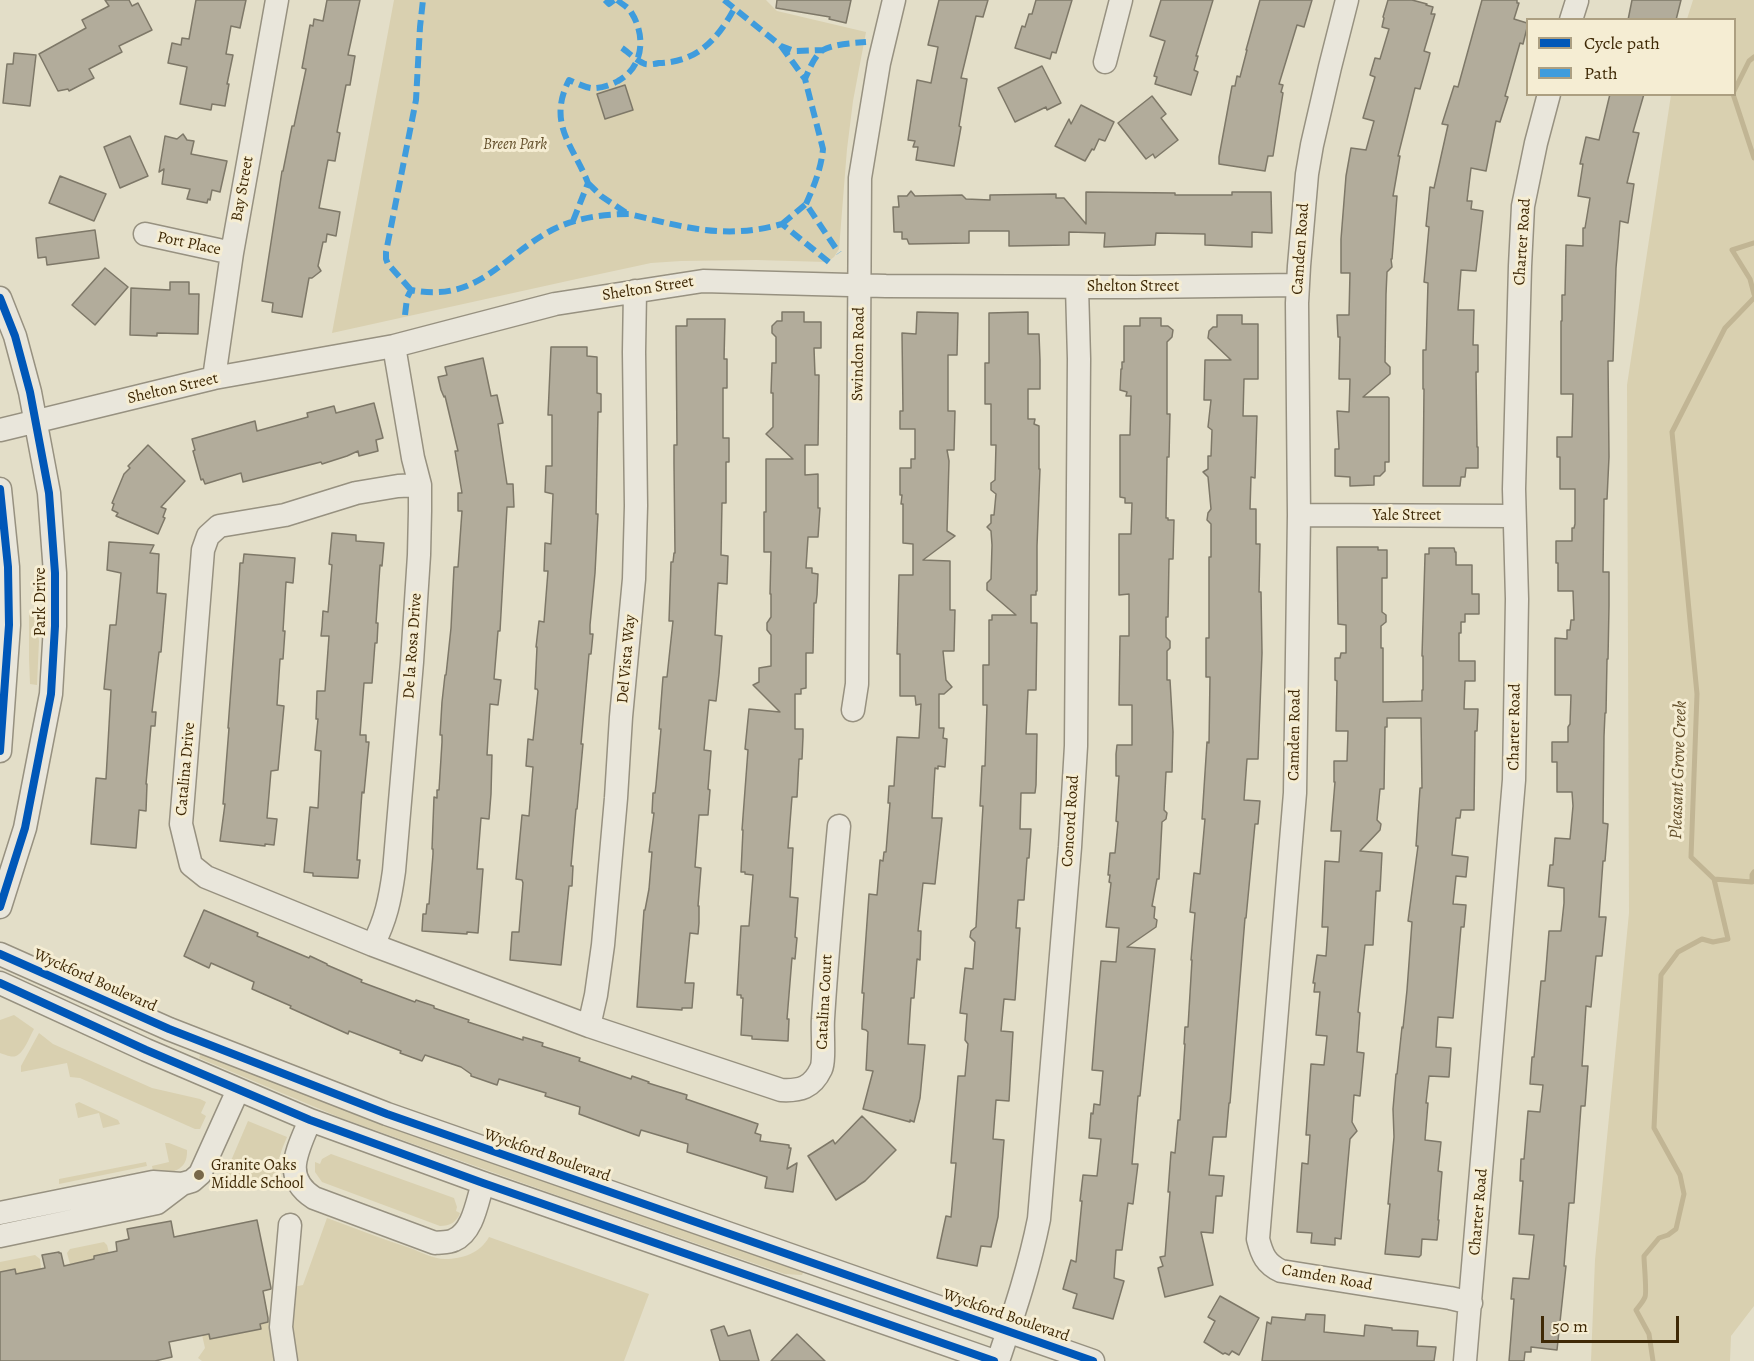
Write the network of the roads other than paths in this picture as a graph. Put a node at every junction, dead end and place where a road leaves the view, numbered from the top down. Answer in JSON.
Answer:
{"nodes":[{"id":1,"x":277,"y":0,"type":"edge"},
{"id":2,"x":894,"y":0,"type":"edge"},
{"id":3,"x":1121,"y":0,"type":"edge"},
{"id":4,"x":1347,"y":0,"type":"edge"},
{"id":5,"x":1105,"y":62,"type":"dead end"},
{"id":6,"x":1548,"y":96,"type":"edge"},
{"id":7,"x":145,"y":234,"type":"dead end"},
{"id":8,"x":232,"y":253,"type":"junction"},
{"id":9,"x":1298,"y":285,"type":"junction"},
{"id":10,"x":860,"y":286,"type":"junction"},
{"id":11,"x":1077,"y":287,"type":"junction"},
{"id":12,"x":635,"y":291,"type":"junction"},
{"id":13,"x":0,"y":298,"type":"edge"},
{"id":14,"x":394,"y":346,"type":"junction"},
{"id":15,"x":214,"y":378,"type":"junction"},
{"id":16,"x":35,"y":422,"type":"junction"},
{"id":17,"x":6,"y":428,"type":"edge"},
{"id":18,"x":420,"y":485,"type":"junction"},
{"id":19,"x":0,"y":489,"type":"edge"},
{"id":20,"x":1299,"y":515,"type":"junction"},
{"id":21,"x":1514,"y":516,"type":"junction"},
{"id":22,"x":853,"y":710,"type":"dead end"},
{"id":23,"x":0,"y":751,"type":"edge"},
{"id":24,"x":839,"y":826,"type":"dead end"},
{"id":25,"x":0,"y":907,"type":"edge"},
{"id":26,"x":373,"y":945,"type":"junction"},
{"id":27,"x":0,"y":954,"type":"edge"},
{"id":28,"x":0,"y":983,"type":"edge"},
{"id":29,"x":589,"y":1026,"type":"junction"},
{"id":30,"x":238,"y":1090,"type":"junction"},
{"id":31,"x":310,"y":1120,"type":"junction"},
{"id":32,"x":483,"y":1183,"type":"junction"},
{"id":33,"x":183,"y":1185,"type":"junction"},
{"id":34,"x":0,"y":1213,"type":"edge"},
{"id":35,"x":290,"y":1225,"type":"dead end"},
{"id":36,"x":0,"y":1236,"type":"edge"},
{"id":37,"x":1471,"y":1303,"type":"junction"},
{"id":38,"x":1001,"y":1350,"type":"edge"},
{"id":39,"x":286,"y":1361,"type":"edge"},
{"id":40,"x":1094,"y":1361,"type":"edge"},
{"id":41,"x":1465,"y":1361,"type":"edge"}],
"edges":[{"from":1,"to":8,"type":"street","name":"Bay Street"},
{"from":2,"to":10,"type":"street","name":"Swindon Road"},
{"from":3,"to":5,"type":"street"},
{"from":4,"to":9,"type":"street","name":"Camden Road"},
{"from":6,"to":21,"type":"street","name":"Charter Road"},
{"from":7,"to":8,"type":"street","name":"Port Place"},
{"from":8,"to":15,"type":"street","name":"Bay Street"},
{"from":9,"to":11,"type":"street","name":"Shelton Street"},
{"from":9,"to":20,"type":"street","name":"Camden Road"},
{"from":10,"to":11,"type":"street","name":"Shelton Street"},
{"from":10,"to":12,"type":"street","name":"Shelton Street"},
{"from":10,"to":22,"type":"street","name":"Swindon Road"},
{"from":11,"to":38,"type":"street","name":"Concord Road"},
{"from":12,"to":14,"type":"street","name":"Shelton Street"},
{"from":12,"to":29,"type":"street","name":"Del Vista Way"},
{"from":13,"to":16,"type":"street","name":"Park Drive"},
{"from":14,"to":15,"type":"street","name":"Shelton Street"},
{"from":14,"to":18,"type":"street","name":"De la Rosa Drive"},
{"from":15,"to":16,"type":"street","name":"Shelton Street"},
{"from":16,"to":17,"type":"street","name":"Shelton Street"},
{"from":16,"to":25,"type":"street","name":"Park Drive"},
{"from":18,"to":26,"type":"street","name":"De la Rosa Drive"},
{"from":18,"to":26,"type":"street","name":"Catalina Drive"},
{"from":19,"to":23,"type":"street","name":"Park Drive"},
{"from":20,"to":21,"type":"street","name":"Yale Street"},
{"from":20,"to":37,"type":"street","name":"Camden Road"},
{"from":21,"to":37,"type":"street","name":"Charter Road"},
{"from":24,"to":29,"type":"street","name":"Catalina Court"},
{"from":26,"to":29,"type":"street","name":"Catalina Drive"},
{"from":27,"to":38,"type":"street","name":"Wyckford Boulevard"},
{"from":28,"to":30,"type":"street","name":"Wyckford Boulevard"},
{"from":30,"to":31,"type":"street","name":"Wyckford Boulevard"},
{"from":30,"to":33,"type":"street"},
{"from":31,"to":32,"type":"street","name":"Wyckford Boulevard"},
{"from":31,"to":32,"type":"street"},
{"from":32,"to":38,"type":"street","name":"Wyckford Boulevard"},
{"from":33,"to":34,"type":"street"},
{"from":33,"to":36,"type":"street"},
{"from":35,"to":39,"type":"street"},
{"from":37,"to":41,"type":"street","name":"Charter Road"},
{"from":38,"to":40,"type":"street","name":"Wyckford Boulevard"}]}
